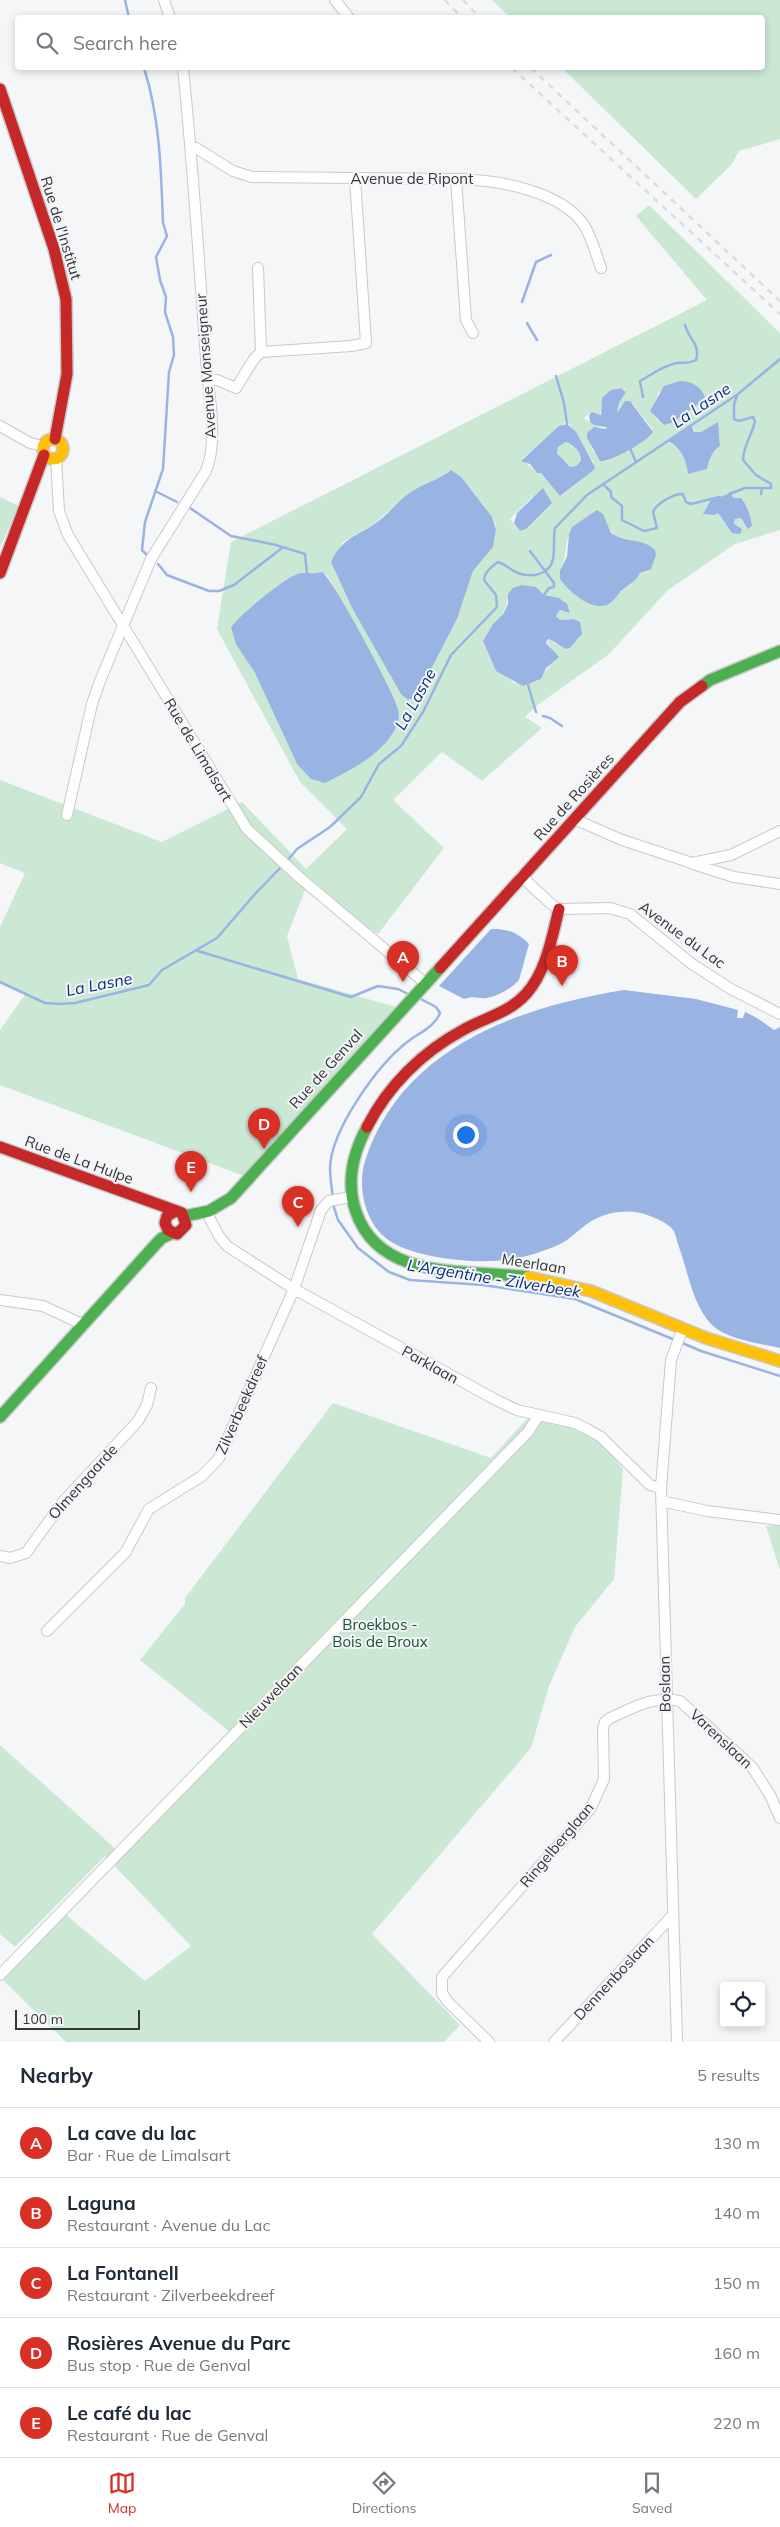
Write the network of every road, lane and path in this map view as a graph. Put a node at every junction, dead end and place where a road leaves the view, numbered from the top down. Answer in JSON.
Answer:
{"nodes":[{"id":1,"x":164,"y":0,"type":"edge"},
{"id":2,"x":335,"y":0,"type":"edge"},
{"id":3,"x":169,"y":15,"type":"edge"},
{"id":4,"x":347,"y":15,"type":"edge"},
{"id":5,"x":182,"y":70,"type":"edge"},
{"id":6,"x":0,"y":89,"type":"edge"},
{"id":7,"x":190,"y":147,"type":"junction"},
{"id":8,"x":355,"y":179,"type":"junction"},
{"id":9,"x":456,"y":179,"type":"junction"},
{"id":10,"x":258,"y":268,"type":"dead end"},
{"id":11,"x":601,"y":268,"type":"dead end"},
{"id":12,"x":473,"y":333,"type":"dead end"},
{"id":13,"x":261,"y":352,"type":"junction"},
{"id":14,"x":208,"y":379,"type":"junction"},
{"id":15,"x":0,"y":426,"type":"edge"},
{"id":16,"x":55,"y":439,"type":"junction"},
{"id":17,"x":44,"y":450,"type":"junction"},
{"id":18,"x":56,"y":459,"type":"junction"},
{"id":19,"x":0,"y":572,"type":"edge"},
{"id":20,"x":122,"y":628,"type":"junction"},
{"id":21,"x":780,"y":651,"type":"edge"},
{"id":22,"x":67,"y":815,"type":"dead end"},
{"id":23,"x":574,"y":819,"type":"junction"},
{"id":24,"x":780,"y":831,"type":"edge"},
{"id":25,"x":692,"y":863,"type":"junction"},
{"id":26,"x":521,"y":876,"type":"junction"},
{"id":27,"x":780,"y":884,"type":"edge"},
{"id":28,"x":559,"y":909,"type":"junction"},
{"id":29,"x":425,"y":982,"type":"junction"},
{"id":30,"x":413,"y":996,"type":"joint"},
{"id":31,"x":780,"y":1014,"type":"edge"},
{"id":32,"x":0,"y":1147,"type":"edge"},
{"id":33,"x":340,"y":1199,"type":"junction"},
{"id":34,"x":220,"y":1206,"type":"junction"},
{"id":35,"x":210,"y":1219,"type":"junction"},
{"id":36,"x":175,"y":1222,"type":"junction"},
{"id":37,"x":294,"y":1289,"type":"junction"},
{"id":38,"x":0,"y":1300,"type":"edge"},
{"id":39,"x":84,"y":1324,"type":"junction"},
{"id":40,"x":681,"y":1332,"type":"junction"},
{"id":41,"x":780,"y":1361,"type":"edge"},
{"id":42,"x":151,"y":1388,"type":"dead end"},
{"id":43,"x":539,"y":1415,"type":"junction"},
{"id":44,"x":0,"y":1417,"type":"edge"},
{"id":45,"x":661,"y":1488,"type":"junction"},
{"id":46,"x":661,"y":1501,"type":"junction"},
{"id":47,"x":780,"y":1520,"type":"edge"},
{"id":48,"x":0,"y":1556,"type":"edge"},
{"id":49,"x":47,"y":1632,"type":"dead end"},
{"id":50,"x":665,"y":1698,"type":"junction"},
{"id":51,"x":780,"y":1818,"type":"edge"},
{"id":52,"x":673,"y":1915,"type":"junction"},
{"id":53,"x":0,"y":1975,"type":"edge"},
{"id":54,"x":489,"y":2042,"type":"edge"},
{"id":55,"x":554,"y":2042,"type":"edge"},
{"id":56,"x":677,"y":2042,"type":"edge"}],
"edges":[{"from":1,"to":3,"type":"street"},
{"from":2,"to":4,"type":"street"},
{"from":5,"to":7,"type":"street","name":"Avenue Monseigneur"},
{"from":6,"to":16,"type":"street","name":"Rue de l'Institut"},
{"from":7,"to":8,"type":"street","name":"Avenue de Ripont"},
{"from":7,"to":14,"type":"street","name":"Avenue Monseigneur"},
{"from":8,"to":9,"type":"street","name":"Avenue de Ripont"},
{"from":8,"to":13,"type":"street"},
{"from":9,"to":11,"type":"street","name":"Avenue de Ripont"},
{"from":9,"to":12,"type":"street"},
{"from":10,"to":13,"type":"street"},
{"from":13,"to":14,"type":"street"},
{"from":14,"to":20,"type":"street","name":"Avenue Monseigneur"},
{"from":15,"to":17,"type":"street"},
{"from":16,"to":17,"type":"street"},
{"from":16,"to":18,"type":"street"},
{"from":17,"to":18,"type":"street"},
{"from":17,"to":19,"type":"street"},
{"from":18,"to":20,"type":"street","name":"Rue de Limalsart"},
{"from":20,"to":22,"type":"street","name":"Avenue Monseigneur"},
{"from":20,"to":29,"type":"street","name":"Rue de Limalsart"},
{"from":21,"to":23,"type":"street","name":"Rue de Rosières"},
{"from":23,"to":25,"type":"street"},
{"from":23,"to":26,"type":"street","name":"Rue de Rosières"},
{"from":24,"to":25,"type":"street"},
{"from":25,"to":27,"type":"street"},
{"from":26,"to":28,"type":"street"},
{"from":26,"to":29,"type":"street","name":"Rue de Rosières"},
{"from":28,"to":31,"type":"street","name":"Avenue du Lac"},
{"from":28,"to":33,"type":"street","name":"Meerlaan"},
{"from":29,"to":30,"type":"street","name":"Rue de Rosières"},
{"from":30,"to":34,"type":"street","name":"Rue de Genval"},
{"from":32,"to":36,"type":"street","name":"Rue de La Hulpe"},
{"from":33,"to":37,"type":"street","name":"Zilverbeekdreef"},
{"from":33,"to":40,"type":"street","name":"Meerlaan"},
{"from":34,"to":35,"type":"street","name":"Rue de Genval"},
{"from":34,"to":36,"type":"street","name":"Rue de Genval"},
{"from":35,"to":36,"type":"street"},
{"from":35,"to":37,"type":"street","name":"Parklaan"},
{"from":36,"to":39,"type":"street"},
{"from":37,"to":43,"type":"street","name":"Parklaan"},
{"from":37,"to":49,"type":"street","name":"Zilverbeekdreef"},
{"from":38,"to":39,"type":"street"},
{"from":39,"to":44,"type":"street"},
{"from":40,"to":41,"type":"street","name":"Meerlaan"},
{"from":40,"to":45,"type":"street","name":"Boslaan"},
{"from":42,"to":48,"type":"street","name":"Olmengaarde"},
{"from":43,"to":45,"type":"street","name":"Parklaan"},
{"from":43,"to":53,"type":"street","name":"Nieuwelaan"},
{"from":45,"to":46,"type":"street","name":"Boslaan"},
{"from":46,"to":47,"type":"street"},
{"from":46,"to":50,"type":"street","name":"Boslaan"},
{"from":50,"to":51,"type":"street","name":"Varenslaan"},
{"from":50,"to":52,"type":"street","name":"Boslaan"},
{"from":50,"to":54,"type":"street","name":"Ringelberglaan"},
{"from":52,"to":55,"type":"street","name":"Dennenboslaan"},
{"from":52,"to":56,"type":"street","name":"Boslaan"}]}
